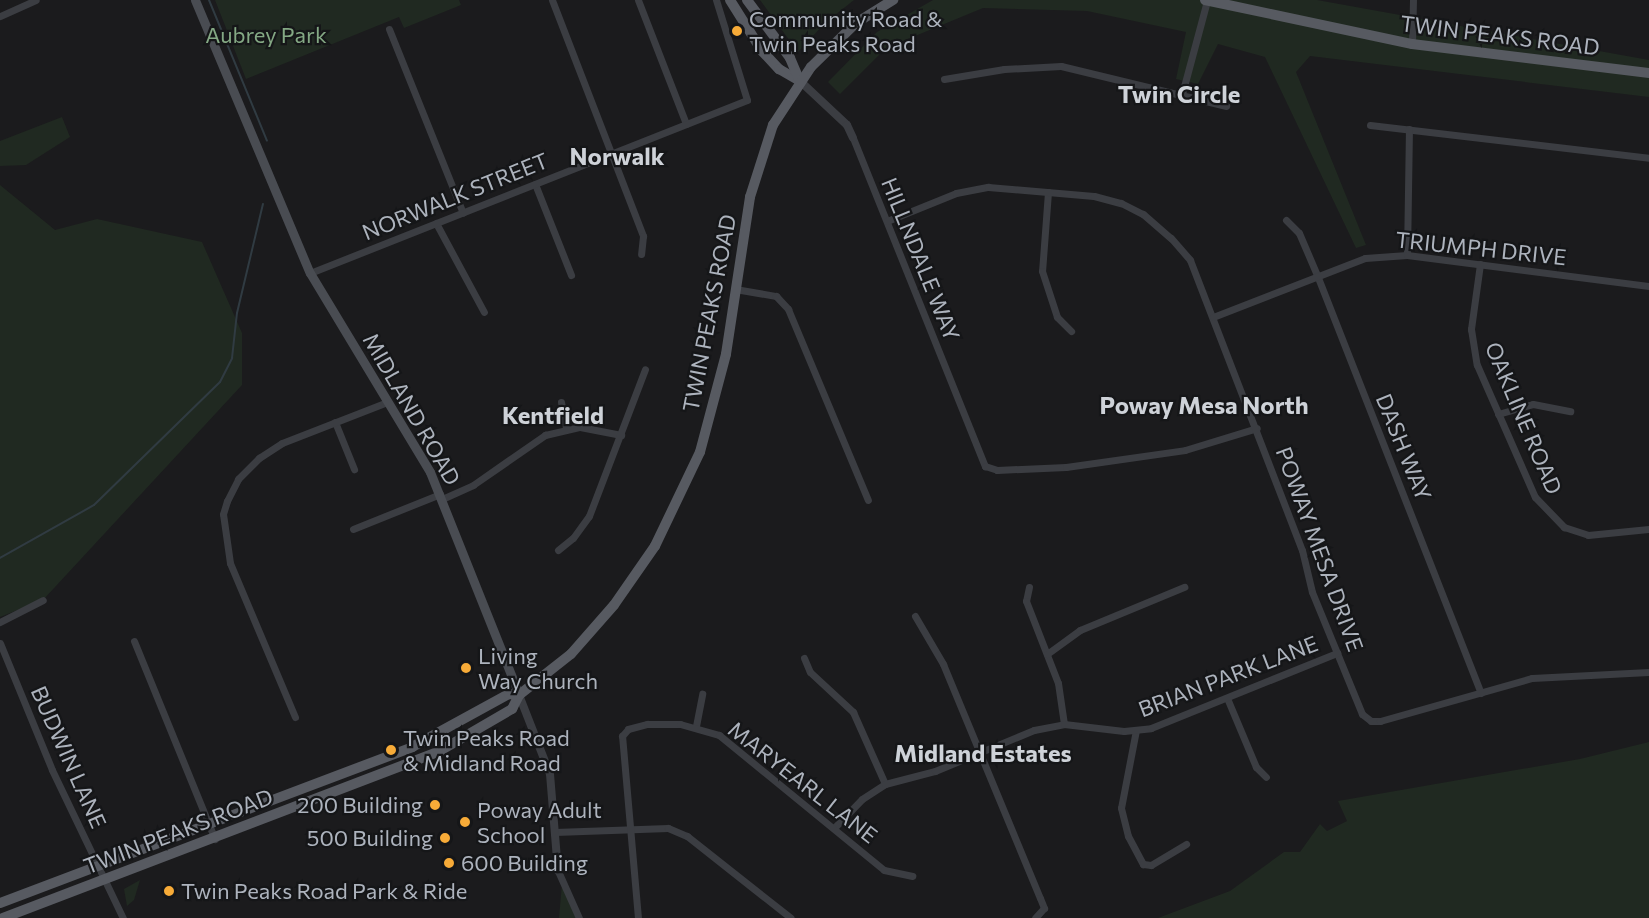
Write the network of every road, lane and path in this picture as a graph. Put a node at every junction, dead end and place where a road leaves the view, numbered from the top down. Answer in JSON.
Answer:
{"nodes":[{"id":1,"x":36,"y":0,"type":"edge"},
{"id":2,"x":195,"y":0,"type":"edge"},
{"id":3,"x":552,"y":0,"type":"edge"},
{"id":4,"x":638,"y":0,"type":"edge"},
{"id":5,"x":716,"y":0,"type":"edge"},
{"id":6,"x":730,"y":0,"type":"edge"},
{"id":7,"x":747,"y":0,"type":"edge"},
{"id":8,"x":893,"y":0,"type":"edge"},
{"id":9,"x":1206,"y":0,"type":"edge"},
{"id":10,"x":1413,"y":0,"type":"edge"},
{"id":11,"x":0,"y":16,"type":"edge"},
{"id":12,"x":389,"y":29,"type":"dead end"},
{"id":13,"x":1412,"y":44,"type":"junction"},
{"id":14,"x":1649,"y":73,"type":"edge"},
{"id":15,"x":944,"y":79,"type":"dead end"},
{"id":16,"x":800,"y":81,"type":"junction"},
{"id":17,"x":1182,"y":94,"type":"junction"},
{"id":18,"x":1226,"y":106,"type":"dead end"},
{"id":19,"x":686,"y":124,"type":"junction"},
{"id":20,"x":1370,"y":124,"type":"dead end"},
{"id":21,"x":1409,"y":129,"type":"junction"},
{"id":22,"x":853,"y":138,"type":"joint"},
{"id":23,"x":612,"y":153,"type":"junction"},
{"id":24,"x":1649,"y":158,"type":"edge"},
{"id":25,"x":534,"y":184,"type":"junction"},
{"id":26,"x":1048,"y":192,"type":"junction"},
{"id":27,"x":463,"y":213,"type":"junction"},
{"id":28,"x":1286,"y":220,"type":"dead end"},
{"id":29,"x":887,"y":221,"type":"junction"},
{"id":30,"x":436,"y":223,"type":"junction"},
{"id":31,"x":641,"y":254,"type":"dead end"},
{"id":32,"x":1407,"y":255,"type":"junction"},
{"id":33,"x":1480,"y":264,"type":"junction"},
{"id":34,"x":310,"y":273,"type":"junction"},
{"id":35,"x":571,"y":275,"type":"dead end"},
{"id":36,"x":1317,"y":275,"type":"junction"},
{"id":37,"x":1649,"y":286,"type":"edge"},
{"id":38,"x":735,"y":289,"type":"junction"},
{"id":39,"x":484,"y":312,"type":"dead end"},
{"id":40,"x":1213,"y":317,"type":"junction"},
{"id":41,"x":1071,"y":331,"type":"dead end"},
{"id":42,"x":645,"y":369,"type":"dead end"},
{"id":43,"x":387,"y":402,"type":"junction"},
{"id":44,"x":561,"y":402,"type":"dead end"},
{"id":45,"x":1570,"y":411,"type":"dead end"},
{"id":46,"x":1498,"y":414,"type":"junction"},
{"id":47,"x":335,"y":422,"type":"junction"},
{"id":48,"x":566,"y":428,"type":"junction"},
{"id":49,"x":1257,"y":428,"type":"junction"},
{"id":50,"x":621,"y":435,"type":"junction"},
{"id":51,"x":354,"y":469,"type":"dead end"},
{"id":52,"x":441,"y":497,"type":"junction"},
{"id":53,"x":868,"y":500,"type":"dead end"},
{"id":54,"x":353,"y":529,"type":"dead end"},
{"id":55,"x":1649,"y":529,"type":"edge"},
{"id":56,"x":558,"y":550,"type":"dead end"},
{"id":57,"x":1184,"y":586,"type":"dead end"},
{"id":58,"x":1029,"y":587,"type":"dead end"},
{"id":59,"x":43,"y":600,"type":"dead end"},
{"id":60,"x":915,"y":616,"type":"dead end"},
{"id":61,"x":0,"y":622,"type":"edge"},
{"id":62,"x":134,"y":641,"type":"dead end"},
{"id":63,"x":0,"y":643,"type":"edge"},
{"id":64,"x":1337,"y":653,"type":"junction"},
{"id":65,"x":1047,"y":654,"type":"junction"},
{"id":66,"x":804,"y":658,"type":"dead end"},
{"id":67,"x":1649,"y":672,"type":"edge"},
{"id":68,"x":1481,"y":693,"type":"junction"},
{"id":69,"x":519,"y":694,"type":"junction"},
{"id":70,"x":702,"y":694,"type":"dead end"},
{"id":71,"x":1227,"y":698,"type":"junction"},
{"id":72,"x":295,"y":717,"type":"dead end"},
{"id":73,"x":1064,"y":724,"type":"junction"},
{"id":74,"x":696,"y":726,"type":"junction"},
{"id":75,"x":1136,"y":730,"type":"junction"},
{"id":76,"x":979,"y":753,"type":"junction"},
{"id":77,"x":1266,"y":777,"type":"dead end"},
{"id":78,"x":885,"y":784,"type":"junction"},
{"id":79,"x":209,"y":825,"type":"junction"},
{"id":80,"x":628,"y":828,"type":"junction"},
{"id":81,"x":834,"y":828,"type":"junction"},
{"id":82,"x":555,"y":832,"type":"junction"},
{"id":83,"x":214,"y":839,"type":"junction"},
{"id":84,"x":1186,"y":844,"type":"dead end"},
{"id":85,"x":98,"y":866,"type":"junction"},
{"id":86,"x":558,"y":871,"type":"joint"},
{"id":87,"x":912,"y":876,"type":"dead end"},
{"id":88,"x":105,"y":880,"type":"junction"},
{"id":89,"x":0,"y":903,"type":"edge"},
{"id":90,"x":3,"y":918,"type":"edge"},
{"id":91,"x":123,"y":918,"type":"edge"},
{"id":92,"x":579,"y":918,"type":"edge"},
{"id":93,"x":638,"y":918,"type":"edge"},
{"id":94,"x":790,"y":918,"type":"edge"},
{"id":95,"x":1035,"y":918,"type":"edge"}],
"edges":[{"from":1,"to":11,"type":"street"},
{"from":2,"to":34,"type":"main road","name":"MIDLAND ROAD"},
{"from":3,"to":23,"type":"street"},
{"from":4,"to":19,"type":"street"},
{"from":5,"to":19,"type":"street","name":"NORWALK STREET"},
{"from":6,"to":16,"type":"main road"},
{"from":7,"to":16,"type":"main road"},
{"from":8,"to":16,"type":"main road","name":"TWIN PEAKS ROAD"},
{"from":9,"to":13,"type":"main road","name":"TWIN PEAKS ROAD"},
{"from":9,"to":17,"type":"street"},
{"from":10,"to":13,"type":"street"},
{"from":12,"to":27,"type":"street"},
{"from":13,"to":14,"type":"main road","name":"TWIN PEAKS ROAD"},
{"from":15,"to":17,"type":"street"},
{"from":16,"to":22,"type":"street","name":"HILLNDALE WAY"},
{"from":16,"to":38,"type":"main road","name":"TWIN PEAKS ROAD"},
{"from":17,"to":18,"type":"street"},
{"from":19,"to":23,"type":"street","name":"NORWALK STREET"},
{"from":20,"to":21,"type":"street"},
{"from":21,"to":24,"type":"street"},
{"from":21,"to":32,"type":"street"},
{"from":22,"to":29,"type":"street","name":"HILLNDALE WAY"},
{"from":23,"to":25,"type":"street","name":"NORWALK STREET"},
{"from":23,"to":31,"type":"street"},
{"from":25,"to":27,"type":"street","name":"NORWALK STREET"},
{"from":25,"to":35,"type":"street"},
{"from":26,"to":29,"type":"street","name":"POWAY MESA DRIVE"},
{"from":26,"to":40,"type":"street","name":"POWAY MESA DRIVE"},
{"from":26,"to":41,"type":"street"},
{"from":27,"to":30,"type":"street","name":"NORWALK STREET"},
{"from":28,"to":36,"type":"street","name":"DASH WAY"},
{"from":29,"to":49,"type":"street","name":"HILLNDALE WAY"},
{"from":30,"to":34,"type":"street","name":"NORWALK STREET"},
{"from":30,"to":39,"type":"street"},
{"from":32,"to":33,"type":"street","name":"TRIUMPH DRIVE"},
{"from":32,"to":36,"type":"street","name":"TRIUMPH DRIVE"},
{"from":33,"to":37,"type":"street","name":"TRIUMPH DRIVE"},
{"from":33,"to":46,"type":"street","name":"OAKLINE ROAD"},
{"from":34,"to":43,"type":"main road","name":"MIDLAND ROAD"},
{"from":36,"to":40,"type":"street","name":"TRIUMPH DRIVE"},
{"from":36,"to":68,"type":"street","name":"DASH WAY"},
{"from":38,"to":53,"type":"street"},
{"from":38,"to":69,"type":"main road","name":"TWIN PEAKS ROAD"},
{"from":40,"to":49,"type":"street","name":"POWAY MESA DRIVE"},
{"from":42,"to":50,"type":"street"},
{"from":43,"to":47,"type":"street"},
{"from":43,"to":52,"type":"main road","name":"MIDLAND ROAD"},
{"from":44,"to":48,"type":"street"},
{"from":45,"to":46,"type":"street"},
{"from":46,"to":55,"type":"street","name":"OAKLINE ROAD"},
{"from":47,"to":51,"type":"street"},
{"from":47,"to":72,"type":"street"},
{"from":48,"to":50,"type":"street"},
{"from":48,"to":52,"type":"street"},
{"from":49,"to":64,"type":"street","name":"POWAY MESA DRIVE"},
{"from":50,"to":56,"type":"street"},
{"from":52,"to":54,"type":"street"},
{"from":52,"to":69,"type":"main road","name":"MIDLAND ROAD"},
{"from":57,"to":65,"type":"street"},
{"from":58,"to":65,"type":"street"},
{"from":59,"to":61,"type":"street"},
{"from":60,"to":76,"type":"street"},
{"from":62,"to":79,"type":"street"},
{"from":63,"to":85,"type":"street","name":"BUDWIN LANE"},
{"from":64,"to":68,"type":"street","name":"POWAY MESA DRIVE"},
{"from":64,"to":71,"type":"street","name":"BRIAN PARK LANE"},
{"from":65,"to":73,"type":"street"},
{"from":66,"to":78,"type":"street"},
{"from":67,"to":68,"type":"street"},
{"from":69,"to":79,"type":"main road","name":"TWIN PEAKS ROAD"},
{"from":69,"to":82,"type":"street","name":"MIDLAND ROAD"},
{"from":69,"to":83,"type":"main road","name":"TWIN PEAKS ROAD"},
{"from":70,"to":74,"type":"street"},
{"from":71,"to":75,"type":"street","name":"BRIAN PARK LANE"},
{"from":71,"to":77,"type":"street"},
{"from":73,"to":75,"type":"street","name":"BRIAN PARK LANE"},
{"from":73,"to":76,"type":"street","name":"BRIAN PARK LANE"},
{"from":74,"to":80,"type":"street","name":"MARYEARL LANE"},
{"from":74,"to":81,"type":"street","name":"MARYEARL LANE"},
{"from":75,"to":84,"type":"street"},
{"from":76,"to":78,"type":"street","name":"BRIAN PARK LANE"},
{"from":76,"to":95,"type":"street"},
{"from":78,"to":81,"type":"street","name":"BRIAN PARK LANE"},
{"from":79,"to":83,"type":"street"},
{"from":79,"to":85,"type":"main road","name":"TWIN PEAKS ROAD"},
{"from":80,"to":82,"type":"street"},
{"from":80,"to":93,"type":"street"},
{"from":80,"to":94,"type":"street"},
{"from":81,"to":87,"type":"street","name":"MARYEARL LANE"},
{"from":82,"to":86,"type":"street","name":"MIDLAND ROAD"},
{"from":83,"to":88,"type":"main road","name":"TWIN PEAKS ROAD"},
{"from":85,"to":88,"type":"street","name":"BUDWIN LANE"},
{"from":85,"to":89,"type":"main road","name":"TWIN PEAKS ROAD"},
{"from":86,"to":92,"type":"street","name":"MIDLAND ROAD"},
{"from":88,"to":90,"type":"main road","name":"TWIN PEAKS ROAD"},
{"from":88,"to":91,"type":"street","name":"BUDWIN LANE"}]}
